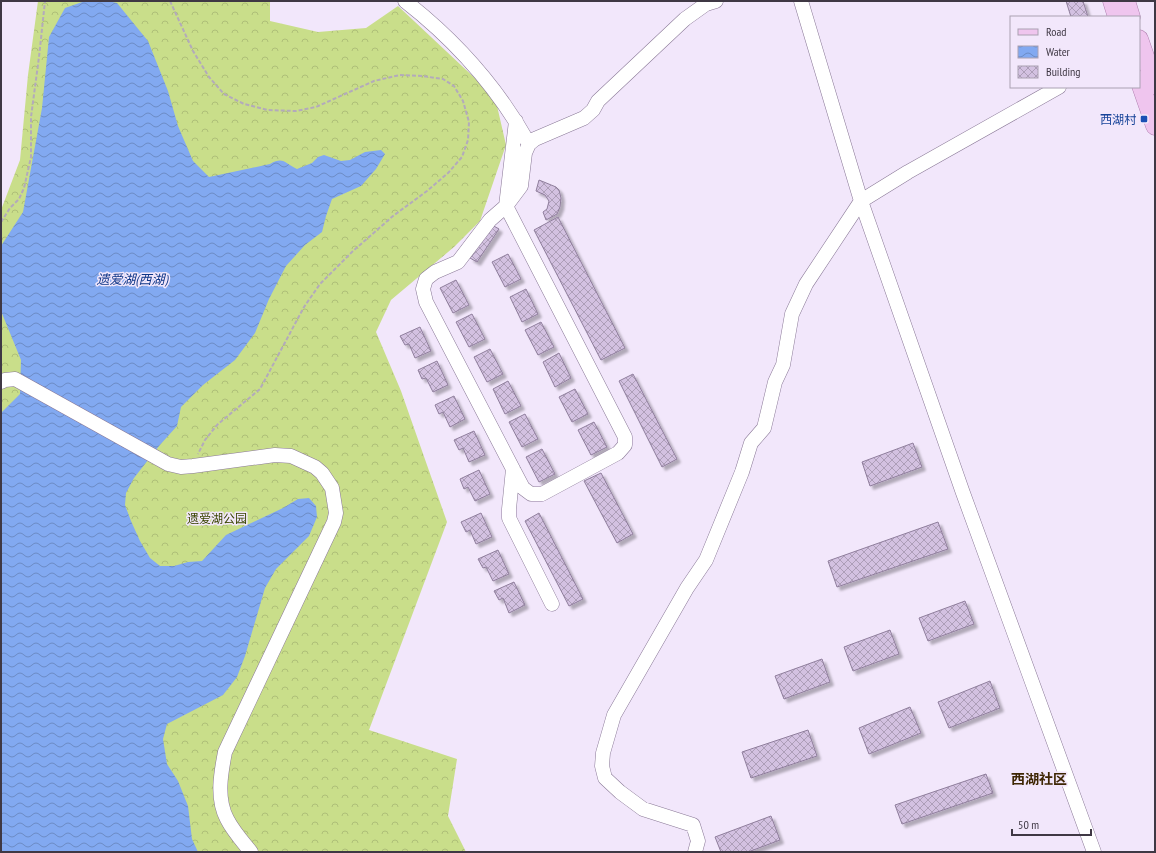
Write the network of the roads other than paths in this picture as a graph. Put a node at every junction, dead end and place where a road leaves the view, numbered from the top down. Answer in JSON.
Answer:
{"nodes":[{"id":1,"x":405,"y":1,"type":"edge"},
{"id":2,"x":716,"y":1,"type":"edge"},
{"id":3,"x":801,"y":1,"type":"edge"},
{"id":4,"x":1112,"y":1,"type":"edge"},
{"id":5,"x":1126,"y":1,"type":"edge"},
{"id":6,"x":1117,"y":16,"type":"edge"},
{"id":7,"x":1131,"y":16,"type":"edge"},
{"id":8,"x":1140,"y":42,"type":"edge"},
{"id":9,"x":1140,"y":83,"type":"edge"},
{"id":10,"x":1155,"y":85,"type":"edge"},
{"id":11,"x":1057,"y":88,"type":"edge"},
{"id":12,"x":516,"y":121,"type":"junction"},
{"id":13,"x":1155,"y":126,"type":"edge"},
{"id":14,"x":529,"y":144,"type":"junction"},
{"id":15,"x":861,"y":201,"type":"junction"},
{"id":16,"x":506,"y":206,"type":"junction"},
{"id":17,"x":1,"y":382,"type":"edge"},
{"id":18,"x":512,"y":469,"type":"junction"},
{"id":19,"x":552,"y":604,"type":"dead end"},
{"id":20,"x":251,"y":852,"type":"edge"},
{"id":21,"x":695,"y":852,"type":"edge"},
{"id":22,"x":1094,"y":852,"type":"edge"}],
"edges":[{"from":1,"to":12,"type":"street"},
{"from":2,"to":14,"type":"street"},
{"from":3,"to":15,"type":"street"},
{"from":4,"to":6,"type":"main road"},
{"from":5,"to":7,"type":"main road"},
{"from":8,"to":10,"type":"main road"},
{"from":9,"to":13,"type":"main road"},
{"from":11,"to":15,"type":"street"},
{"from":12,"to":14,"type":"street"},
{"from":12,"to":16,"type":"street"},
{"from":14,"to":16,"type":"street"},
{"from":15,"to":21,"type":"street"},
{"from":15,"to":22,"type":"street"},
{"from":16,"to":18,"type":"street"},
{"from":16,"to":18,"type":"street"},
{"from":17,"to":20,"type":"street"},
{"from":18,"to":19,"type":"street"}]}
